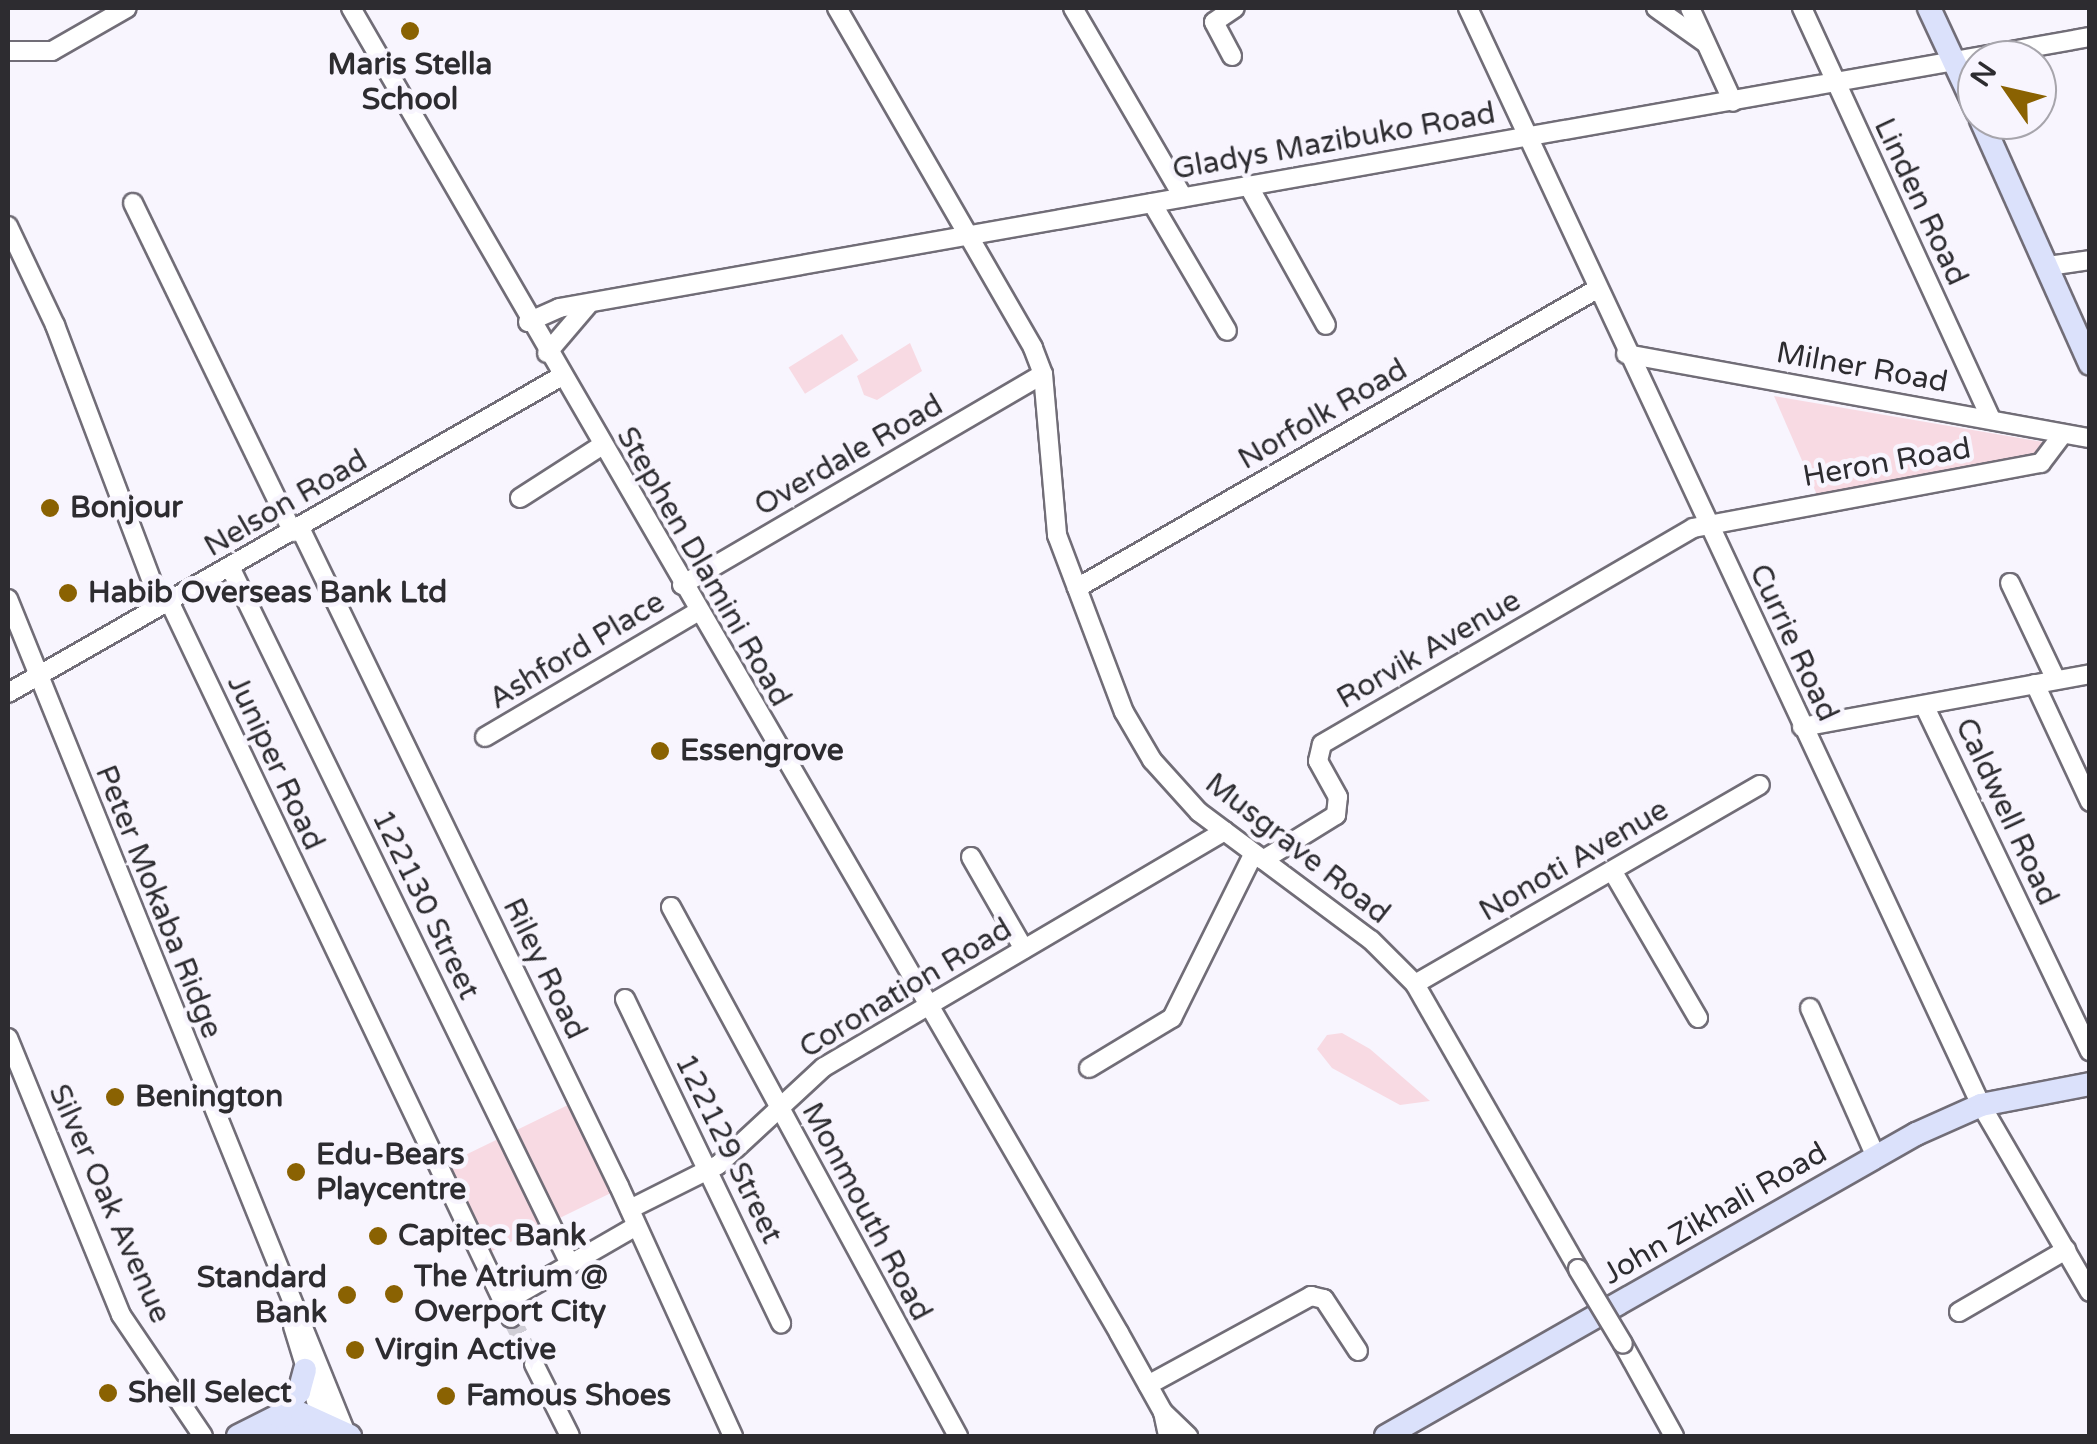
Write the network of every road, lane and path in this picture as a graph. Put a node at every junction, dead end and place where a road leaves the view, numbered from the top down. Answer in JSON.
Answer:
{"nodes":[{"id":1,"x":127,"y":8,"type":"edge"},
{"id":2,"x":352,"y":8,"type":"edge"},
{"id":3,"x":838,"y":8,"type":"edge"},
{"id":4,"x":1073,"y":8,"type":"edge"},
{"id":5,"x":1235,"y":8,"type":"edge"},
{"id":6,"x":1468,"y":8,"type":"edge"},
{"id":7,"x":1656,"y":8,"type":"edge"},
{"id":8,"x":1690,"y":8,"type":"edge"},
{"id":9,"x":1802,"y":8,"type":"edge"},
{"id":10,"x":1929,"y":8,"type":"edge"},
{"id":11,"x":2090,"y":36,"type":"edge"},
{"id":12,"x":1706,"y":44,"type":"junction"},
{"id":13,"x":8,"y":51,"type":"edge"},
{"id":14,"x":1232,"y":56,"type":"dead end"},
{"id":15,"x":1955,"y":60,"type":"junction"},
{"id":16,"x":1957,"y":65,"type":"edge"},
{"id":17,"x":1837,"y":82,"type":"junction"},
{"id":18,"x":1733,"y":102,"type":"junction"},
{"id":19,"x":1523,"y":135,"type":"junction"},
{"id":20,"x":1990,"y":140,"type":"edge"},
{"id":21,"x":1248,"y":185,"type":"junction"},
{"id":22,"x":1184,"y":197,"type":"junction"},
{"id":23,"x":133,"y":203,"type":"dead end"},
{"id":24,"x":1152,"y":203,"type":"junction"},
{"id":25,"x":8,"y":226,"type":"edge"},
{"id":26,"x":972,"y":236,"type":"junction"},
{"id":27,"x":2090,"y":260,"type":"edge"},
{"id":28,"x":2048,"y":266,"type":"junction"},
{"id":29,"x":1596,"y":290,"type":"junction"},
{"id":30,"x":588,"y":305,"type":"junction"},
{"id":31,"x":528,"y":322,"type":"junction"},
{"id":32,"x":1326,"y":325,"type":"dead end"},
{"id":33,"x":1226,"y":330,"type":"dead end"},
{"id":34,"x":547,"y":353,"type":"junction"},
{"id":35,"x":1626,"y":354,"type":"junction"},
{"id":36,"x":2090,"y":364,"type":"edge"},
{"id":37,"x":1043,"y":374,"type":"junction"},
{"id":38,"x":560,"y":377,"type":"junction"},
{"id":39,"x":1991,"y":418,"type":"junction"},
{"id":40,"x":2063,"y":434,"type":"junction"},
{"id":41,"x":2090,"y":438,"type":"edge"},
{"id":42,"x":601,"y":446,"type":"junction"},
{"id":43,"x":520,"y":498,"type":"dead end"},
{"id":44,"x":1707,"y":523,"type":"junction"},
{"id":45,"x":297,"y":530,"type":"junction"},
{"id":46,"x":231,"y":569,"type":"junction"},
{"id":47,"x":2010,"y":583,"type":"dead end"},
{"id":48,"x":682,"y":585,"type":"junction"},
{"id":49,"x":1076,"y":588,"type":"junction"},
{"id":50,"x":8,"y":599,"type":"edge"},
{"id":51,"x":170,"y":603,"type":"junction"},
{"id":52,"x":697,"y":612,"type":"junction"},
{"id":53,"x":2090,"y":674,"type":"edge"},
{"id":54,"x":39,"y":677,"type":"junction"},
{"id":55,"x":2056,"y":680,"type":"junction"},
{"id":56,"x":2034,"y":684,"type":"junction"},
{"id":57,"x":8,"y":693,"type":"edge"},
{"id":58,"x":1924,"y":705,"type":"junction"},
{"id":59,"x":1802,"y":727,"type":"junction"},
{"id":60,"x":485,"y":737,"type":"dead end"},
{"id":61,"x":1760,"y":785,"type":"dead end"},
{"id":62,"x":2090,"y":802,"type":"edge"},
{"id":63,"x":1225,"y":831,"type":"junction"},
{"id":64,"x":971,"y":857,"type":"dead end"},
{"id":65,"x":1259,"y":857,"type":"junction"},
{"id":66,"x":1613,"y":872,"type":"junction"},
{"id":67,"x":671,"y":907,"type":"dead end"},
{"id":68,"x":1024,"y":949,"type":"junction"},
{"id":69,"x":1415,"y":984,"type":"junction"},
{"id":70,"x":625,"y":999,"type":"dead end"},
{"id":71,"x":928,"y":1007,"type":"junction"},
{"id":72,"x":1810,"y":1008,"type":"dead end"},
{"id":73,"x":1698,"y":1018,"type":"dead end"},
{"id":74,"x":8,"y":1038,"type":"edge"},
{"id":75,"x":2090,"y":1051,"type":"edge"},
{"id":76,"x":1089,"y":1068,"type":"dead end"},
{"id":77,"x":2090,"y":1084,"type":"edge"},
{"id":78,"x":1982,"y":1105,"type":"junction"},
{"id":79,"x":780,"y":1110,"type":"junction"},
{"id":80,"x":1876,"y":1157,"type":"junction"},
{"id":81,"x":708,"y":1172,"type":"junction"},
{"id":82,"x":631,"y":1218,"type":"junction"},
{"id":83,"x":2066,"y":1250,"type":"junction"},
{"id":84,"x":570,"y":1264,"type":"junction"},
{"id":85,"x":282,"y":1282,"type":"junction"},
{"id":86,"x":2090,"y":1292,"type":"edge"},
{"id":87,"x":507,"y":1311,"type":"joint"},
{"id":88,"x":1959,"y":1312,"type":"dead end"},
{"id":89,"x":781,"y":1323,"type":"dead end"},
{"id":90,"x":1358,"y":1350,"type":"dead end"},
{"id":91,"x":534,"y":1364,"type":"tunnel mouth"},
{"id":92,"x":305,"y":1370,"type":"junction"},
{"id":93,"x":1148,"y":1385,"type":"junction"},
{"id":94,"x":1162,"y":1412,"type":"junction"},
{"id":95,"x":278,"y":1416,"type":"junction"},
{"id":96,"x":246,"y":1433,"type":"edge"},
{"id":97,"x":334,"y":1433,"type":"edge"},
{"id":98,"x":204,"y":1436,"type":"edge"},
{"id":99,"x":570,"y":1436,"type":"edge"},
{"id":100,"x":733,"y":1436,"type":"edge"},
{"id":101,"x":958,"y":1436,"type":"edge"},
{"id":102,"x":1168,"y":1436,"type":"edge"},
{"id":103,"x":1188,"y":1436,"type":"edge"},
{"id":104,"x":1386,"y":1436,"type":"edge"},
{"id":105,"x":1674,"y":1436,"type":"edge"}],
"edges":[{"from":1,"to":13,"type":"street"},
{"from":2,"to":31,"type":"street","name":"Stephen Dlamini Road"},
{"from":3,"to":26,"type":"street","name":"Musgrave Road"},
{"from":4,"to":22,"type":"street"},
{"from":5,"to":14,"type":"street"},
{"from":6,"to":19,"type":"street","name":"Currie Road"},
{"from":7,"to":12,"type":"street"},
{"from":8,"to":12,"type":"street"},
{"from":9,"to":17,"type":"street","name":"Linden Road"},
{"from":10,"to":15,"type":"main road"},
{"from":11,"to":15,"type":"street","name":"Gladys Mazibuko Road"},
{"from":12,"to":18,"type":"street"},
{"from":15,"to":16,"type":"main road"},
{"from":15,"to":17,"type":"street","name":"Gladys Mazibuko Road"},
{"from":17,"to":18,"type":"street","name":"Gladys Mazibuko Road"},
{"from":17,"to":39,"type":"street","name":"Linden Road"},
{"from":18,"to":19,"type":"street","name":"Gladys Mazibuko Road"},
{"from":19,"to":21,"type":"street","name":"Gladys Mazibuko Road"},
{"from":19,"to":29,"type":"street","name":"Currie Road"},
{"from":20,"to":28,"type":"main road"},
{"from":21,"to":22,"type":"street","name":"Gladys Mazibuko Road"},
{"from":21,"to":32,"type":"street"},
{"from":22,"to":24,"type":"street","name":"Gladys Mazibuko Road"},
{"from":23,"to":45,"type":"street","name":"Riley Road"},
{"from":24,"to":26,"type":"street","name":"Gladys Mazibuko Road"},
{"from":24,"to":33,"type":"street"},
{"from":25,"to":51,"type":"street","name":"Juniper Road"},
{"from":26,"to":30,"type":"street","name":"Gladys Mazibuko Road"},
{"from":26,"to":37,"type":"street","name":"Musgrave Road"},
{"from":27,"to":28,"type":"street"},
{"from":28,"to":36,"type":"main road"},
{"from":29,"to":35,"type":"street","name":"Currie Road"},
{"from":29,"to":49,"type":"street","name":"Norfolk Road"},
{"from":30,"to":31,"type":"street","name":"Gladys Mazibuko Road"},
{"from":30,"to":34,"type":"street"},
{"from":31,"to":34,"type":"street","name":"Stephen Dlamini Road"},
{"from":34,"to":38,"type":"street","name":"Stephen Dlamini Road"},
{"from":35,"to":39,"type":"street","name":"Milner Road"},
{"from":35,"to":44,"type":"street","name":"Currie Road"},
{"from":37,"to":48,"type":"street","name":"Overdale Road"},
{"from":37,"to":49,"type":"street","name":"Musgrave Road"},
{"from":38,"to":42,"type":"street","name":"Stephen Dlamini Road"},
{"from":38,"to":45,"type":"street","name":"Nelson Road"},
{"from":39,"to":40,"type":"street","name":"Milner Road"},
{"from":40,"to":41,"type":"street","name":"Milner Road"},
{"from":40,"to":44,"type":"street","name":"Heron Road"},
{"from":42,"to":43,"type":"street"},
{"from":42,"to":48,"type":"street","name":"Stephen Dlamini Road"},
{"from":44,"to":59,"type":"street","name":"Currie Road"},
{"from":44,"to":65,"type":"street","name":"Rorvik Avenue"},
{"from":45,"to":46,"type":"street","name":"Nelson Road"},
{"from":45,"to":82,"type":"street","name":"Riley Road"},
{"from":46,"to":51,"type":"street","name":"Nelson Road"},
{"from":46,"to":84,"type":"street","name":"122130 Street"},
{"from":47,"to":55,"type":"street"},
{"from":48,"to":52,"type":"street","name":"Stephen Dlamini Road"},
{"from":49,"to":63,"type":"street","name":"Musgrave Road"},
{"from":50,"to":54,"type":"street","name":"Peter Mokaba Ridge"},
{"from":51,"to":54,"type":"street","name":"Nelson Road"},
{"from":51,"to":87,"type":"street","name":"Juniper Road"},
{"from":52,"to":60,"type":"street","name":"Ashford Place"},
{"from":52,"to":71,"type":"street","name":"Stephen Dlamini Road"},
{"from":53,"to":55,"type":"street"},
{"from":54,"to":57,"type":"street","name":"Nelson Road"},
{"from":54,"to":85,"type":"street","name":"Peter Mokaba Ridge"},
{"from":55,"to":56,"type":"street"},
{"from":56,"to":58,"type":"street"},
{"from":56,"to":62,"type":"street"},
{"from":58,"to":59,"type":"street"},
{"from":58,"to":75,"type":"street","name":"Caldwell Road"},
{"from":59,"to":78,"type":"street","name":"Currie Road"},
{"from":61,"to":66,"type":"street","name":"Nonoti Avenue"},
{"from":63,"to":65,"type":"street","name":"Musgrave Road"},
{"from":63,"to":68,"type":"street","name":"Coronation Road"},
{"from":64,"to":68,"type":"street"},
{"from":65,"to":69,"type":"street","name":"Musgrave Road"},
{"from":65,"to":76,"type":"street"},
{"from":66,"to":69,"type":"street","name":"Nonoti Avenue"},
{"from":66,"to":73,"type":"street"},
{"from":67,"to":79,"type":"street","name":"Monmouth Road"},
{"from":68,"to":71,"type":"street","name":"Coronation Road"},
{"from":69,"to":105,"type":"street","name":"Musgrave Road","bridge":true},
{"from":70,"to":81,"type":"street","name":"122129 Street"},
{"from":71,"to":79,"type":"street","name":"Coronation Road"},
{"from":71,"to":93,"type":"street","name":"Stephen Dlamini Road"},
{"from":72,"to":80,"type":"street"},
{"from":74,"to":98,"type":"street","name":"Silver Oak Avenue"},
{"from":77,"to":78,"type":"main road","name":"John Zikhali Road"},
{"from":78,"to":80,"type":"main road","name":"John Zikhali Road"},
{"from":78,"to":83,"type":"street","name":"Currie Road"},
{"from":79,"to":81,"type":"street","name":"Coronation Road"},
{"from":79,"to":101,"type":"street","name":"Monmouth Road"},
{"from":80,"to":104,"type":"main road","name":"John Zikhali Road"},
{"from":81,"to":82,"type":"street","name":"Coronation Road"},
{"from":81,"to":89,"type":"street","name":"122129 Street"},
{"from":82,"to":84,"type":"street","name":"Coronation Road"},
{"from":82,"to":100,"type":"street","name":"Riley Road"},
{"from":83,"to":86,"type":"street","name":"Currie Road"},
{"from":83,"to":88,"type":"street"},
{"from":84,"to":87,"type":"street","name":"Coronation Road"},
{"from":85,"to":92,"type":"street","name":"Peter Mokaba Ridge"},
{"from":85,"to":97,"type":"street","name":"Peter Mokaba Ridge"},
{"from":90,"to":93,"type":"street"},
{"from":91,"to":99,"type":"street"},
{"from":92,"to":95,"type":"main road"},
{"from":92,"to":97,"type":"street","name":"Peter Mokaba Ridge"},
{"from":93,"to":94,"type":"street","name":"Stephen Dlamini Road"},
{"from":94,"to":102,"type":"street","name":"Stephen Dlamini Road"},
{"from":94,"to":103,"type":"street","name":"Stephen Dlamini Road"},
{"from":95,"to":96,"type":"main road"},
{"from":95,"to":97,"type":"main road"},
{"from":96,"to":97,"type":"main road"}]}
